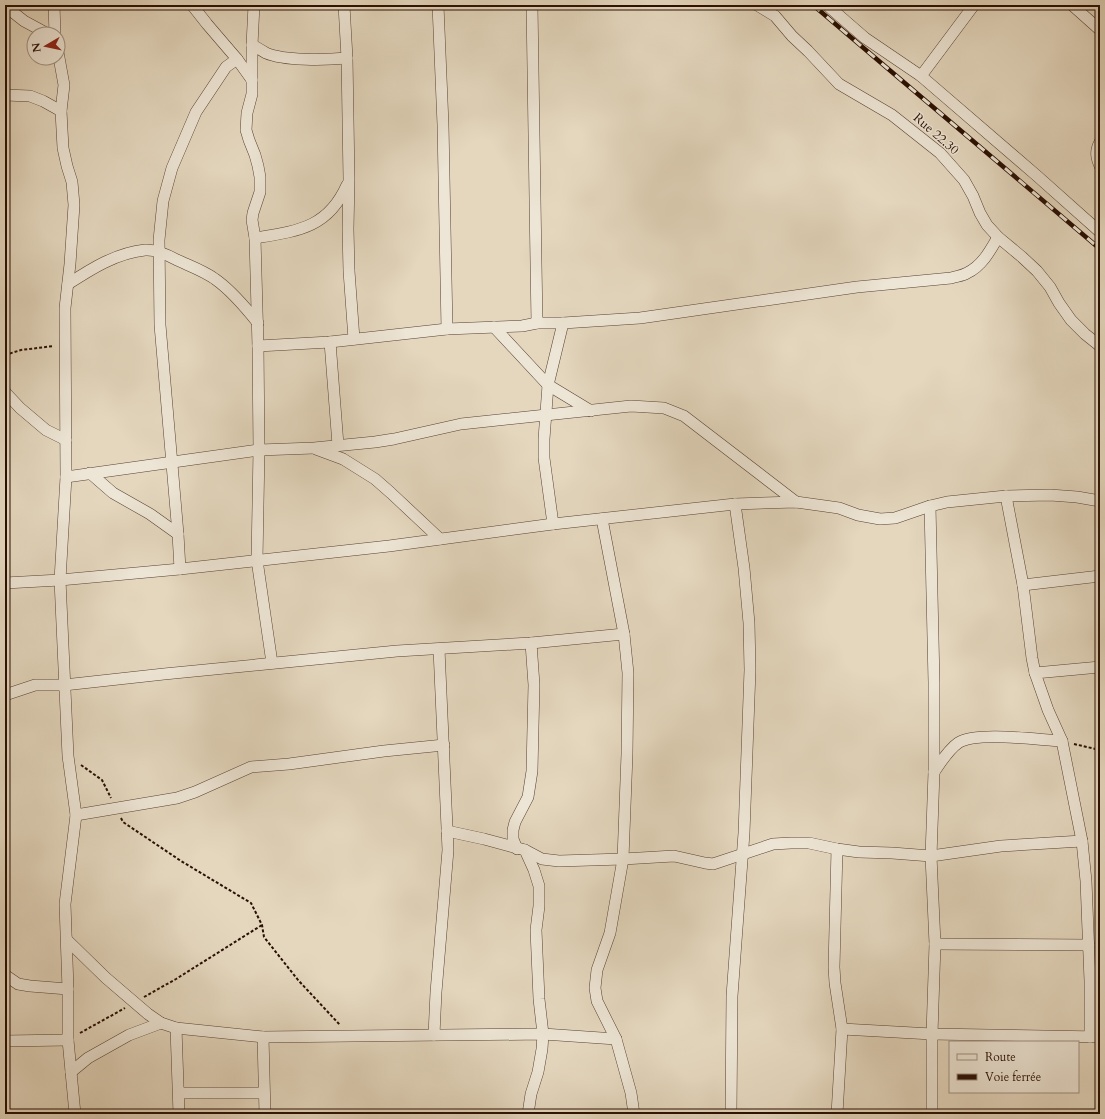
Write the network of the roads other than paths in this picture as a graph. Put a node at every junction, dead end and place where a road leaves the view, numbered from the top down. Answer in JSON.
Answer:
{"nodes":[{"id":1,"x":54,"y":5,"type":"edge"},
{"id":2,"x":192,"y":5,"type":"edge"},
{"id":3,"x":254,"y":5,"type":"edge"},
{"id":4,"x":344,"y":5,"type":"edge"},
{"id":5,"x":438,"y":5,"type":"edge"},
{"id":6,"x":532,"y":5,"type":"edge"},
{"id":7,"x":757,"y":5,"type":"edge"},
{"id":8,"x":827,"y":5,"type":"edge"},
{"id":9,"x":974,"y":5,"type":"edge"},
{"id":10,"x":5,"y":6,"type":"edge"},
{"id":11,"x":1079,"y":7,"type":"edge"},
{"id":12,"x":33,"y":26,"type":"edge"},
{"id":13,"x":55,"y":26,"type":"edge"},
{"id":14,"x":1100,"y":30,"type":"edge"},
{"id":15,"x":252,"y":45,"type":"junction"},
{"id":16,"x":347,"y":58,"type":"junction"},
{"id":17,"x":237,"y":59,"type":"junction"},
{"id":18,"x":61,"y":66,"type":"edge"},
{"id":19,"x":921,"y":76,"type":"junction"},
{"id":20,"x":252,"y":81,"type":"junction"},
{"id":21,"x":5,"y":95,"type":"edge"},
{"id":22,"x":61,"y":111,"type":"junction"},
{"id":23,"x":1100,"y":142,"type":"edge"},
{"id":24,"x":1100,"y":166,"type":"edge"},
{"id":25,"x":349,"y":179,"type":"junction"},
{"id":26,"x":1100,"y":232,"type":"edge"},
{"id":27,"x":998,"y":237,"type":"junction"},
{"id":28,"x":255,"y":238,"type":"junction"},
{"id":29,"x":159,"y":252,"type":"junction"},
{"id":30,"x":68,"y":284,"type":"junction"},
{"id":31,"x":258,"y":323,"type":"junction"},
{"id":32,"x":537,"y":323,"type":"junction"},
{"id":33,"x":563,"y":323,"type":"junction"},
{"id":34,"x":494,"y":327,"type":"junction"},
{"id":35,"x":447,"y":330,"type":"junction"},
{"id":36,"x":354,"y":338,"type":"junction"},
{"id":37,"x":330,"y":342,"type":"junction"},
{"id":38,"x":258,"y":346,"type":"junction"},
{"id":39,"x":1100,"y":346,"type":"edge"},
{"id":40,"x":548,"y":385,"type":"junction"},
{"id":41,"x":5,"y":392,"type":"edge"},
{"id":42,"x":591,"y":411,"type":"junction"},
{"id":43,"x":545,"y":416,"type":"junction"},
{"id":44,"x":66,"y":440,"type":"junction"},
{"id":45,"x":338,"y":445,"type":"junction"},
{"id":46,"x":314,"y":448,"type":"junction"},
{"id":47,"x":260,"y":450,"type":"junction"},
{"id":48,"x":171,"y":462,"type":"junction"},
{"id":49,"x":90,"y":473,"type":"junction"},
{"id":50,"x":66,"y":477,"type":"junction"},
{"id":51,"x":1006,"y":496,"type":"junction"},
{"id":52,"x":1100,"y":501,"type":"edge"},
{"id":53,"x":796,"y":502,"type":"junction"},
{"id":54,"x":735,"y":504,"type":"junction"},
{"id":55,"x":930,"y":506,"type":"junction"},
{"id":56,"x":602,"y":519,"type":"junction"},
{"id":57,"x":553,"y":524,"type":"junction"},
{"id":58,"x":178,"y":534,"type":"junction"},
{"id":59,"x":440,"y":539,"type":"junction"},
{"id":60,"x":257,"y":560,"type":"junction"},
{"id":61,"x":180,"y":569,"type":"junction"},
{"id":62,"x":1100,"y":576,"type":"edge"},
{"id":63,"x":60,"y":580,"type":"junction"},
{"id":64,"x":5,"y":583,"type":"edge"},
{"id":65,"x":1023,"y":585,"type":"junction"},
{"id":66,"x":624,"y":634,"type":"junction"},
{"id":67,"x":531,"y":643,"type":"junction"},
{"id":68,"x":439,"y":649,"type":"junction"},
{"id":69,"x":272,"y":663,"type":"junction"},
{"id":70,"x":1100,"y":667,"type":"edge"},
{"id":71,"x":1035,"y":673,"type":"junction"},
{"id":72,"x":64,"y":685,"type":"junction"},
{"id":73,"x":5,"y":695,"type":"edge"},
{"id":74,"x":1062,"y":741,"type":"junction"},
{"id":75,"x":444,"y":745,"type":"junction"},
{"id":76,"x":934,"y":772,"type":"junction"},
{"id":77,"x":76,"y":815,"type":"junction"},
{"id":78,"x":447,"y":831,"type":"junction"},
{"id":79,"x":1082,"y":841,"type":"junction"},
{"id":80,"x":521,"y":849,"type":"junction"},
{"id":81,"x":838,"y":849,"type":"junction"},
{"id":82,"x":742,"y":854,"type":"junction"},
{"id":83,"x":931,"y":856,"type":"junction"},
{"id":84,"x":623,"y":859,"type":"junction"},
{"id":85,"x":67,"y":940,"type":"junction"},
{"id":86,"x":935,"y":944,"type":"junction"},
{"id":87,"x":1089,"y":945,"type":"junction"},
{"id":88,"x":5,"y":975,"type":"edge"},
{"id":89,"x":68,"y":989,"type":"junction"},
{"id":90,"x":161,"y":1023,"type":"junction"},
{"id":91,"x":176,"y":1028,"type":"junction"},
{"id":92,"x":842,"y":1029,"type":"junction"},
{"id":93,"x":543,"y":1034,"type":"junction"},
{"id":94,"x":932,"y":1034,"type":"junction"},
{"id":95,"x":434,"y":1035,"type":"junction"},
{"id":96,"x":263,"y":1037,"type":"junction"},
{"id":97,"x":1095,"y":1037,"type":"edge"},
{"id":98,"x":616,"y":1039,"type":"junction"},
{"id":99,"x":68,"y":1040,"type":"junction"},
{"id":100,"x":5,"y":1041,"type":"edge"},
{"id":101,"x":71,"y":1072,"type":"junction"},
{"id":102,"x":179,"y":1093,"type":"junction"},
{"id":103,"x":264,"y":1093,"type":"junction"},
{"id":104,"x":75,"y":1114,"type":"edge"},
{"id":105,"x":179,"y":1114,"type":"edge"},
{"id":106,"x":265,"y":1114,"type":"edge"},
{"id":107,"x":528,"y":1114,"type":"edge"},
{"id":108,"x":634,"y":1114,"type":"edge"},
{"id":109,"x":731,"y":1114,"type":"edge"},
{"id":110,"x":837,"y":1114,"type":"edge"},
{"id":111,"x":932,"y":1114,"type":"edge"}],
"edges":[{"from":1,"to":13,"type":"street"},
{"from":2,"to":17,"type":"street"},
{"from":3,"to":15,"type":"street"},
{"from":4,"to":16,"type":"street"},
{"from":5,"to":35,"type":"street"},
{"from":6,"to":32,"type":"street"},
{"from":7,"to":27,"type":"street","name":"Rue 22.30"},
{"from":8,"to":19,"type":"street"},
{"from":9,"to":19,"type":"street"},
{"from":10,"to":12,"type":"street"},
{"from":11,"to":14,"type":"street"},
{"from":15,"to":16,"type":"street"},
{"from":15,"to":20,"type":"street"},
{"from":16,"to":25,"type":"street"},
{"from":17,"to":20,"type":"street"},
{"from":17,"to":29,"type":"street"},
{"from":18,"to":22,"type":"street"},
{"from":19,"to":26,"type":"street"},
{"from":20,"to":28,"type":"street"},
{"from":21,"to":22,"type":"street"},
{"from":22,"to":30,"type":"street"},
{"from":23,"to":24,"type":"street"},
{"from":25,"to":28,"type":"street"},
{"from":25,"to":36,"type":"street"},
{"from":27,"to":33,"type":"street"},
{"from":27,"to":39,"type":"street","name":"Rue 22.30"},
{"from":28,"to":31,"type":"street"},
{"from":29,"to":30,"type":"street"},
{"from":29,"to":31,"type":"street"},
{"from":29,"to":48,"type":"street"},
{"from":30,"to":44,"type":"street"},
{"from":31,"to":38,"type":"street"},
{"from":32,"to":33,"type":"street"},
{"from":32,"to":34,"type":"street"},
{"from":33,"to":40,"type":"street"},
{"from":34,"to":35,"type":"street"},
{"from":34,"to":40,"type":"street"},
{"from":35,"to":36,"type":"street"},
{"from":36,"to":37,"type":"street"},
{"from":37,"to":38,"type":"street"},
{"from":37,"to":45,"type":"street"},
{"from":38,"to":47,"type":"street"},
{"from":40,"to":42,"type":"street"},
{"from":40,"to":43,"type":"street"},
{"from":41,"to":44,"type":"street"},
{"from":42,"to":43,"type":"street"},
{"from":42,"to":53,"type":"street"},
{"from":43,"to":45,"type":"street"},
{"from":43,"to":57,"type":"street"},
{"from":44,"to":50,"type":"street"},
{"from":45,"to":46,"type":"street"},
{"from":46,"to":47,"type":"street"},
{"from":46,"to":59,"type":"street"},
{"from":47,"to":48,"type":"street"},
{"from":47,"to":60,"type":"street"},
{"from":48,"to":49,"type":"street"},
{"from":48,"to":58,"type":"street"},
{"from":49,"to":50,"type":"street"},
{"from":49,"to":58,"type":"street"},
{"from":50,"to":63,"type":"street"},
{"from":51,"to":52,"type":"street"},
{"from":51,"to":55,"type":"street"},
{"from":51,"to":65,"type":"street"},
{"from":53,"to":54,"type":"street"},
{"from":53,"to":55,"type":"street"},
{"from":54,"to":56,"type":"street"},
{"from":54,"to":82,"type":"street"},
{"from":55,"to":76,"type":"street"},
{"from":56,"to":57,"type":"street"},
{"from":56,"to":66,"type":"street"},
{"from":57,"to":59,"type":"street"},
{"from":58,"to":61,"type":"street"},
{"from":59,"to":60,"type":"street"},
{"from":60,"to":61,"type":"street"},
{"from":60,"to":69,"type":"street"},
{"from":61,"to":63,"type":"street"},
{"from":62,"to":65,"type":"street"},
{"from":63,"to":64,"type":"street"},
{"from":63,"to":72,"type":"street"},
{"from":65,"to":71,"type":"street"},
{"from":66,"to":67,"type":"street"},
{"from":66,"to":84,"type":"street"},
{"from":67,"to":68,"type":"street"},
{"from":67,"to":80,"type":"street"},
{"from":68,"to":69,"type":"street"},
{"from":68,"to":75,"type":"street"},
{"from":69,"to":72,"type":"street"},
{"from":70,"to":71,"type":"street"},
{"from":71,"to":74,"type":"street"},
{"from":72,"to":73,"type":"street"},
{"from":72,"to":77,"type":"street"},
{"from":74,"to":76,"type":"street"},
{"from":74,"to":79,"type":"street"},
{"from":75,"to":77,"type":"street"},
{"from":75,"to":78,"type":"street"},
{"from":76,"to":83,"type":"street"},
{"from":77,"to":85,"type":"street"},
{"from":78,"to":80,"type":"street"},
{"from":78,"to":95,"type":"street"},
{"from":79,"to":83,"type":"street"},
{"from":79,"to":87,"type":"street"},
{"from":80,"to":84,"type":"street"},
{"from":80,"to":93,"type":"street"},
{"from":81,"to":82,"type":"street"},
{"from":81,"to":83,"type":"street"},
{"from":81,"to":92,"type":"street"},
{"from":82,"to":84,"type":"street"},
{"from":82,"to":109,"type":"street"},
{"from":83,"to":86,"type":"street"},
{"from":84,"to":98,"type":"street"},
{"from":85,"to":89,"type":"street"},
{"from":85,"to":90,"type":"street"},
{"from":86,"to":87,"type":"street"},
{"from":86,"to":94,"type":"street"},
{"from":87,"to":97,"type":"street"},
{"from":88,"to":89,"type":"street"},
{"from":89,"to":99,"type":"street"},
{"from":90,"to":91,"type":"street"},
{"from":90,"to":101,"type":"street"},
{"from":91,"to":96,"type":"street"},
{"from":91,"to":102,"type":"street"},
{"from":92,"to":94,"type":"street"},
{"from":92,"to":110,"type":"street"},
{"from":93,"to":95,"type":"street"},
{"from":93,"to":98,"type":"street"},
{"from":93,"to":107,"type":"street"},
{"from":94,"to":97,"type":"street"},
{"from":94,"to":111,"type":"street"},
{"from":95,"to":96,"type":"street"},
{"from":96,"to":103,"type":"street"},
{"from":98,"to":108,"type":"street"},
{"from":99,"to":100,"type":"street"},
{"from":99,"to":101,"type":"street"},
{"from":101,"to":104,"type":"street"},
{"from":102,"to":103,"type":"street"},
{"from":102,"to":105,"type":"street"},
{"from":103,"to":106,"type":"street"}]}
